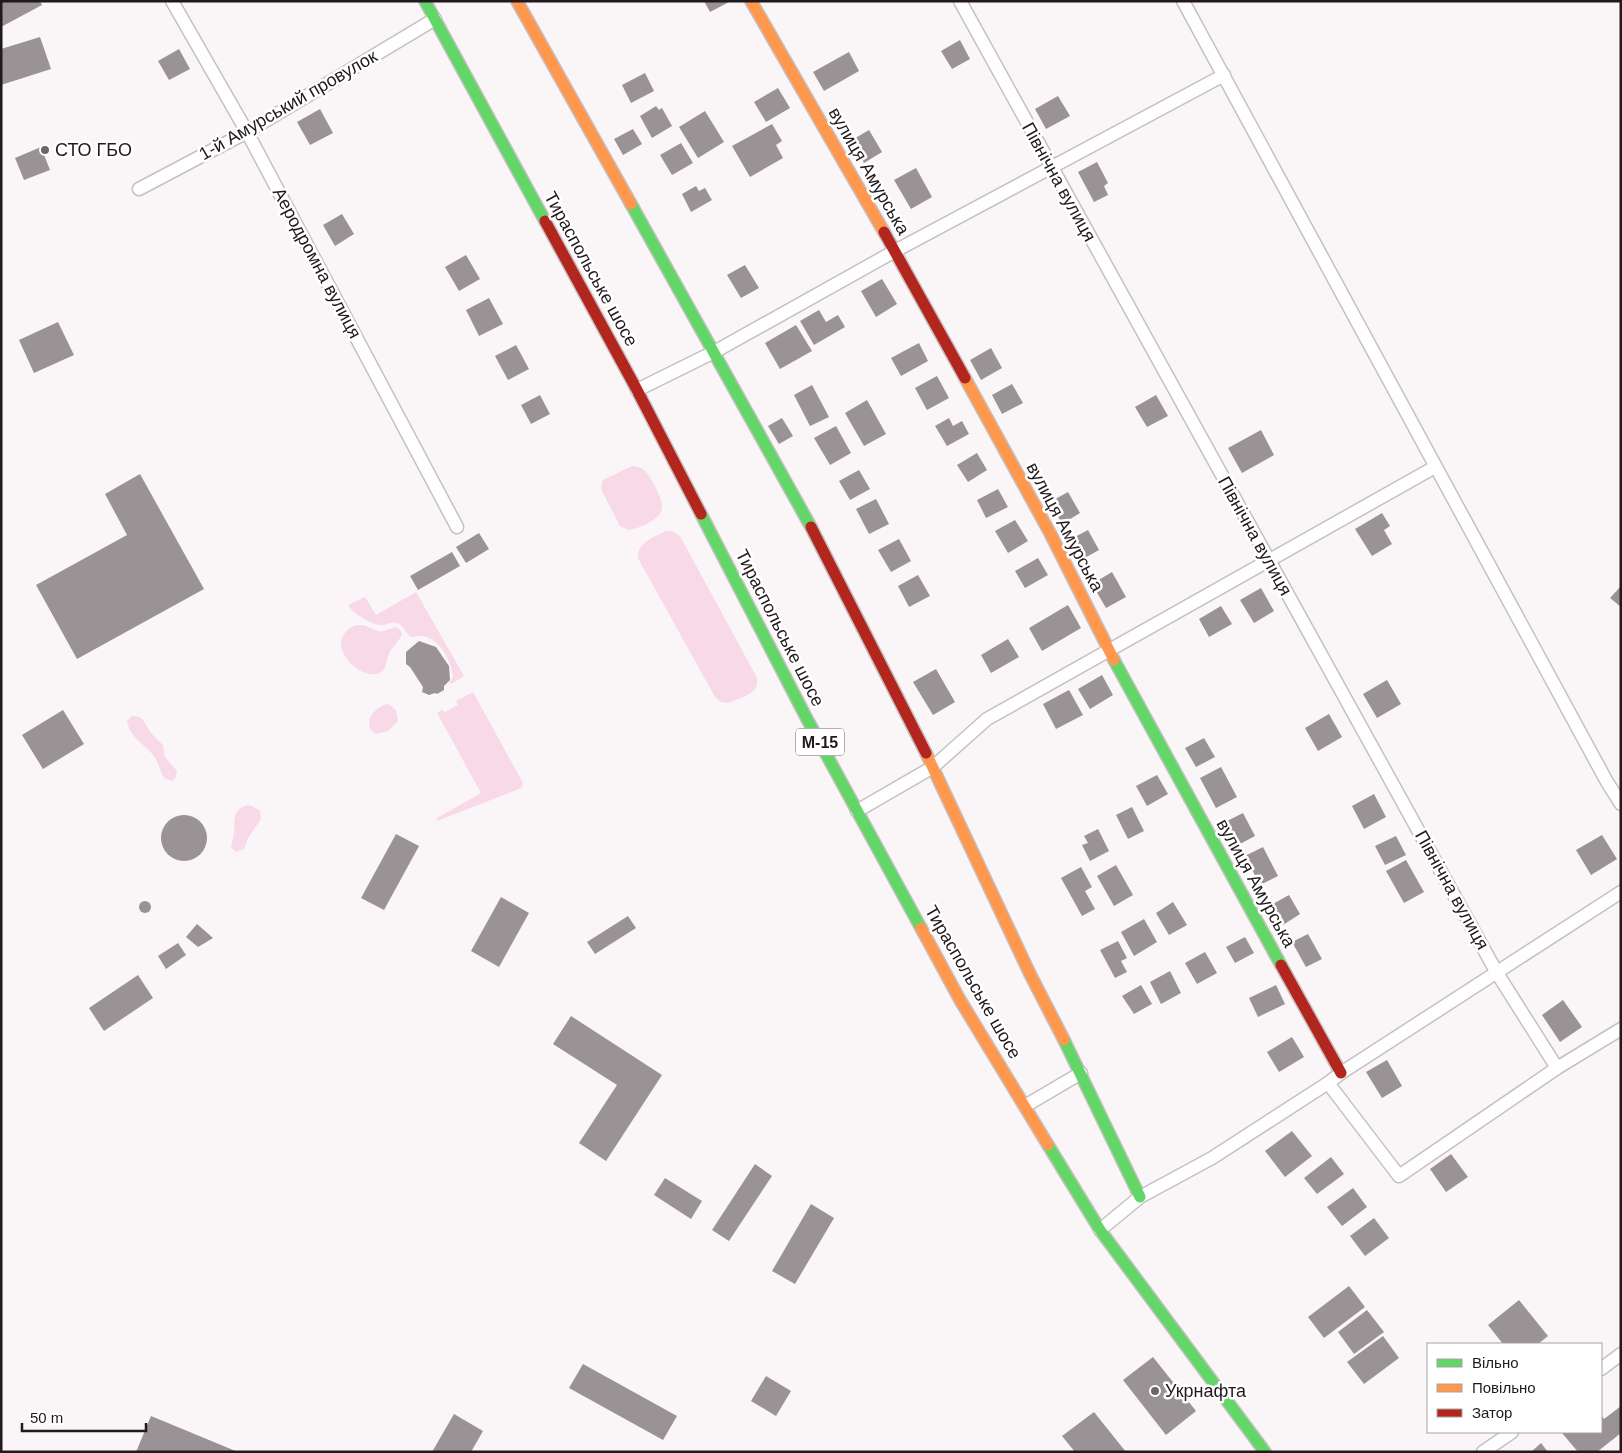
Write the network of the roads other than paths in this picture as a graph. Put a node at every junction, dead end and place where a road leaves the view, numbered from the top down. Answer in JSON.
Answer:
{"nodes":[{"id":1,"x":172,"y":1,"type":"edge"},
{"id":2,"x":425,"y":1,"type":"edge"},
{"id":3,"x":517,"y":1,"type":"edge"},
{"id":4,"x":751,"y":1,"type":"edge"},
{"id":5,"x":960,"y":1,"type":"edge"},
{"id":6,"x":1183,"y":1,"type":"edge"},
{"id":7,"x":435,"y":19,"type":"junction"},
{"id":8,"x":1224,"y":75,"type":"junction"},
{"id":9,"x":247,"y":132,"type":"junction"},
{"id":10,"x":1052,"y":167,"type":"junction"},
{"id":11,"x":139,"y":189,"type":"dead end"},
{"id":12,"x":895,"y":251,"type":"junction"},
{"id":13,"x":716,"y":351,"type":"junction"},
{"id":14,"x":637,"y":390,"type":"junction"},
{"id":15,"x":1435,"y":467,"type":"junction"},
{"id":16,"x":457,"y":527,"type":"dead end"},
{"id":17,"x":1269,"y":561,"type":"junction"},
{"id":18,"x":1108,"y":650,"type":"junction"},
{"id":19,"x":933,"y":767,"type":"junction"},
{"id":20,"x":1621,"y":804,"type":"edge"},
{"id":21,"x":857,"y":811,"type":"junction"},
{"id":22,"x":1621,"y":892,"type":"edge"},
{"id":23,"x":1497,"y":973,"type":"junction"},
{"id":24,"x":1621,"y":1028,"type":"edge"},
{"id":25,"x":1557,"y":1068,"type":"junction"},
{"id":26,"x":1081,"y":1073,"type":"junction"},
{"id":27,"x":1341,"y":1073,"type":"junction"},
{"id":28,"x":1328,"y":1083,"type":"junction"},
{"id":29,"x":1025,"y":1106,"type":"junction"},
{"id":30,"x":1140,"y":1197,"type":"junction"},
{"id":31,"x":1100,"y":1230,"type":"junction"},
{"id":32,"x":1621,"y":1354,"type":"edge"},
{"id":33,"x":1602,"y":1368,"type":"edge"},
{"id":34,"x":1511,"y":1433,"type":"edge"},
{"id":35,"x":1265,"y":1452,"type":"edge"},
{"id":36,"x":1483,"y":1452,"type":"edge"}],
"edges":[{"from":1,"to":9,"type":"street","name":"Аеродромна вулиця"},
{"from":2,"to":7,"type":"street","name":"Тираспольське шосе","number":"М-15"},
{"from":3,"to":13,"type":"street"},
{"from":4,"to":12,"type":"street","name":"вулиця Амурська"},
{"from":5,"to":10,"type":"street","name":"Північна вулиця"},
{"from":6,"to":8,"type":"street"},
{"from":7,"to":9,"type":"street","name":"1-й Амурський провулок"},
{"from":7,"to":14,"type":"street","name":"Тираспольське шосе","number":"М-15"},
{"from":8,"to":10,"type":"street"},
{"from":8,"to":15,"type":"street"},
{"from":9,"to":11,"type":"street","name":"1-й Амурський провулок"},
{"from":9,"to":16,"type":"street","name":"Аеродромна вулиця"},
{"from":10,"to":12,"type":"street"},
{"from":10,"to":17,"type":"street","name":"Північна вулиця"},
{"from":12,"to":13,"type":"street"},
{"from":12,"to":18,"type":"street","name":"вулиця Амурська"},
{"from":13,"to":14,"type":"street"},
{"from":13,"to":19,"type":"street"},
{"from":14,"to":21,"type":"street","name":"Тираспольське шосе","number":"М-15"},
{"from":15,"to":17,"type":"street"},
{"from":15,"to":20,"type":"street"},
{"from":17,"to":18,"type":"street"},
{"from":17,"to":23,"type":"street","name":"Північна вулиця"},
{"from":18,"to":19,"type":"street"},
{"from":18,"to":27,"type":"street","name":"вулиця Амурська"},
{"from":19,"to":21,"type":"street"},
{"from":19,"to":26,"type":"street"},
{"from":21,"to":29,"type":"street","name":"Тираспольське шосе","number":"М-15"},
{"from":22,"to":23,"type":"street"},
{"from":23,"to":25,"type":"street","name":"Північна вулиця"},
{"from":23,"to":27,"type":"street"},
{"from":24,"to":25,"type":"street"},
{"from":25,"to":28,"type":"street"},
{"from":26,"to":29,"type":"street"},
{"from":26,"to":30,"type":"street"},
{"from":27,"to":28,"type":"street"},
{"from":28,"to":30,"type":"street"},
{"from":29,"to":31,"type":"street","name":"Тираспольське шосе","number":"М-15"},
{"from":30,"to":31,"type":"street"},
{"from":31,"to":35,"type":"street","name":"Тираспольське шосе","number":"М-15"},
{"from":32,"to":33,"type":"street"},
{"from":34,"to":36,"type":"street"}]}
